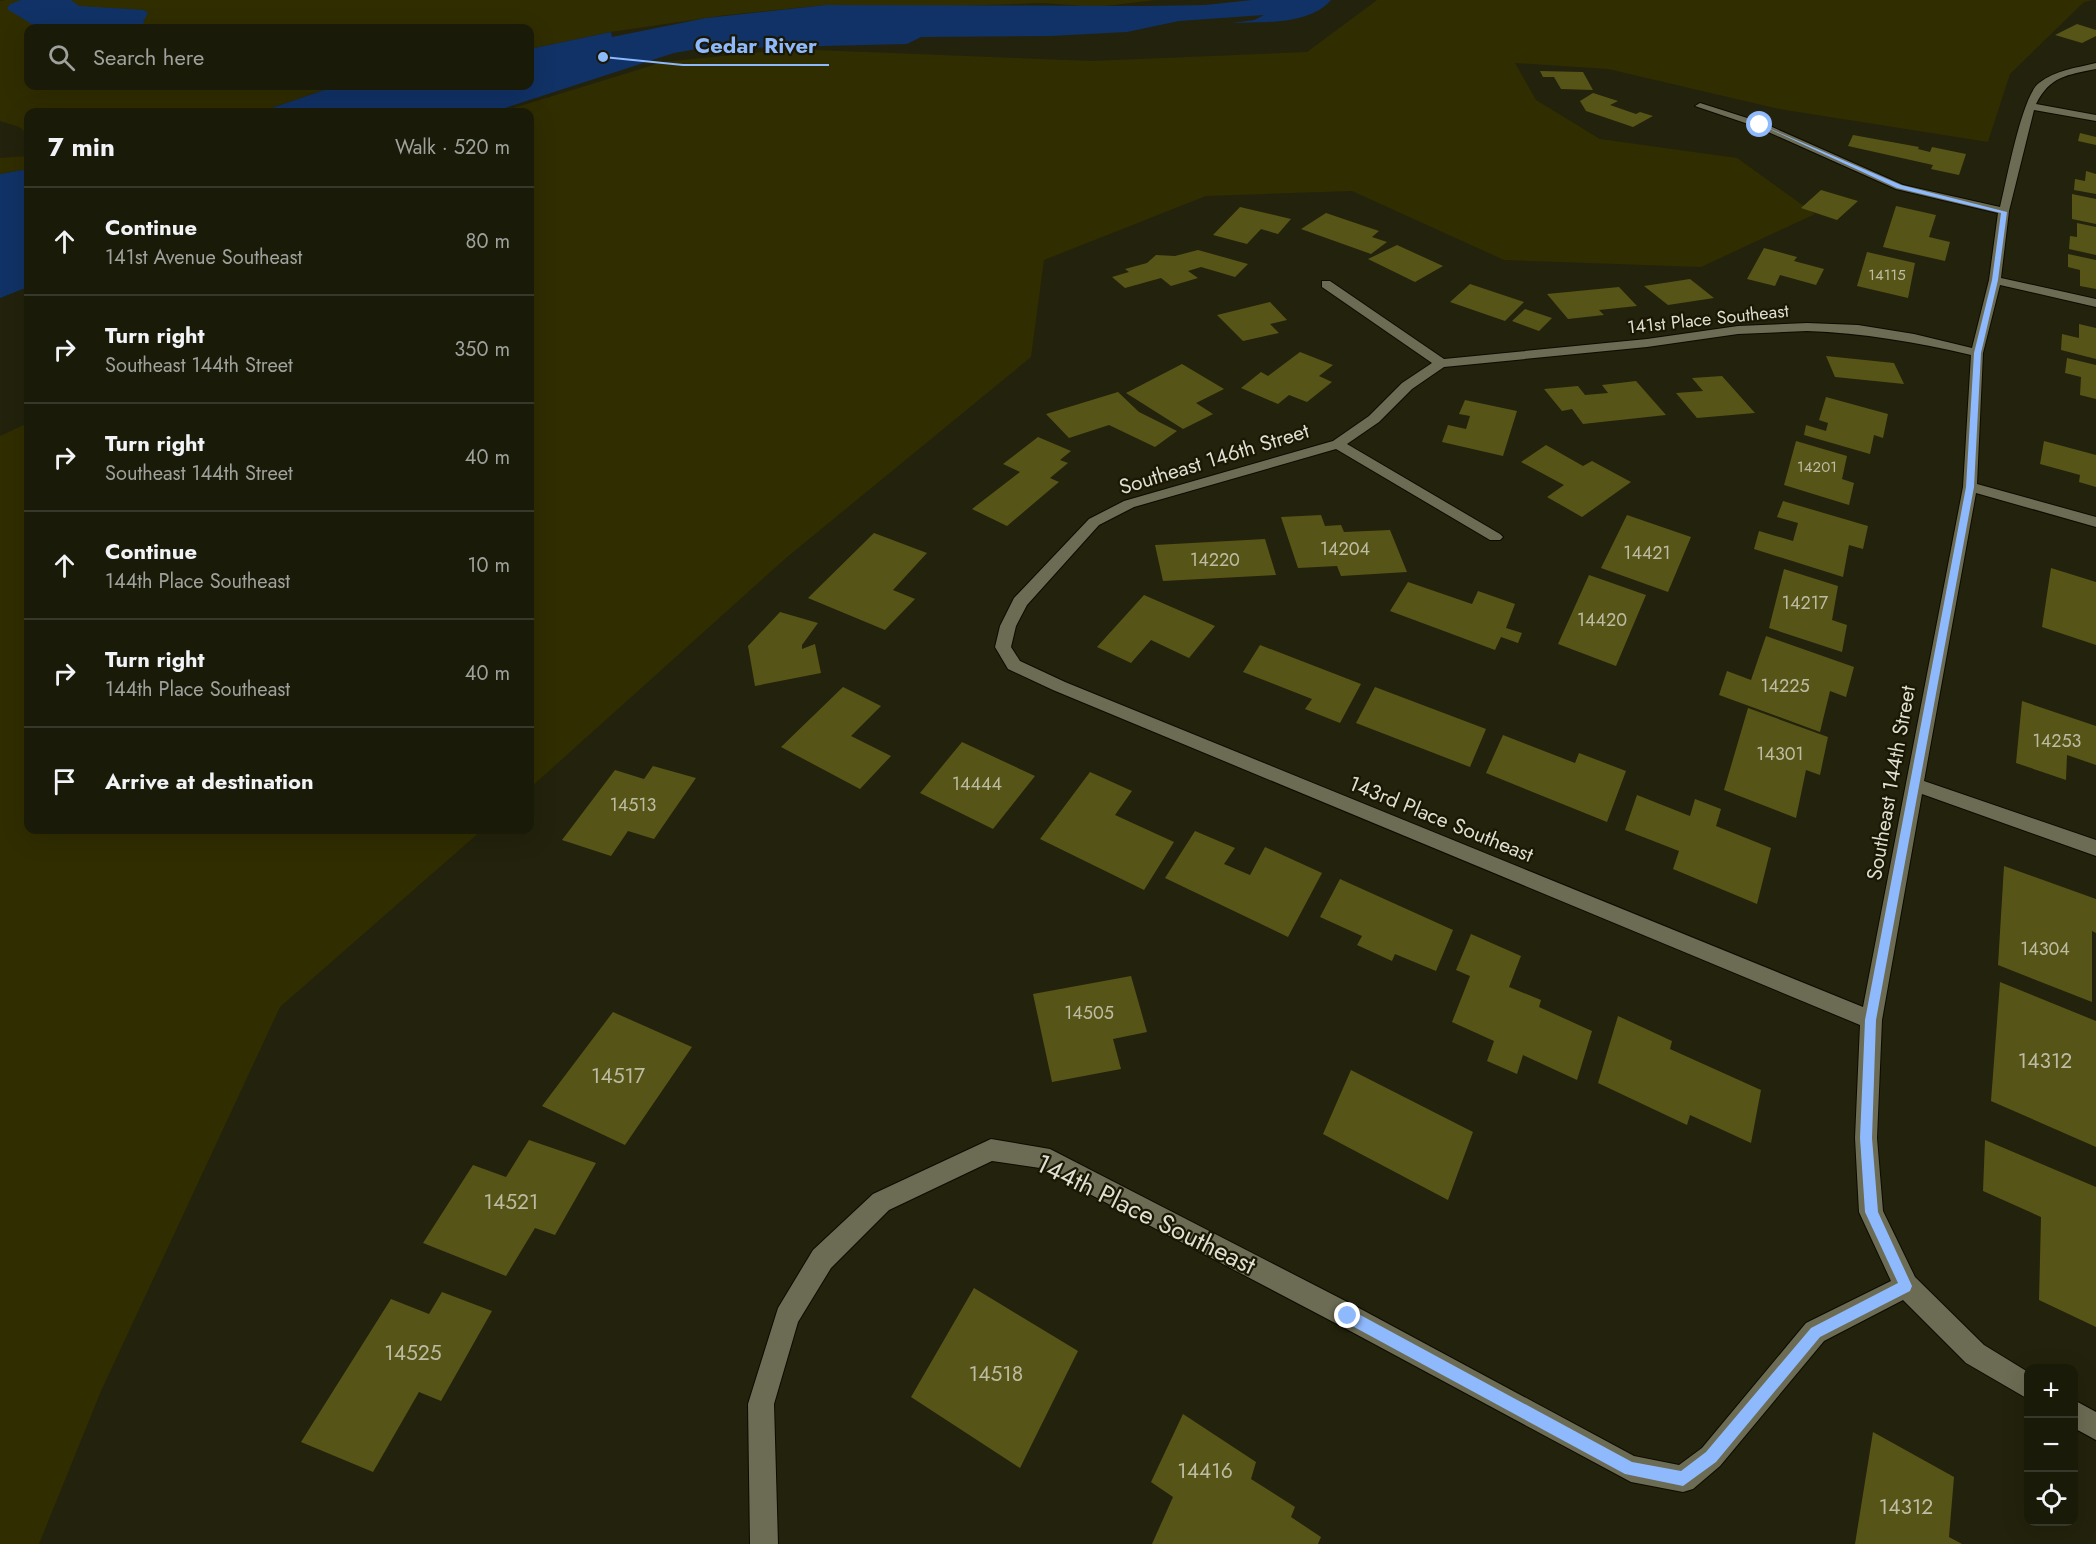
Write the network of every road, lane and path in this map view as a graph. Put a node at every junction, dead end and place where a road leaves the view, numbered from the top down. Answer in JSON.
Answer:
{"nodes":[{"id":1,"x":2096,"y":66,"type":"edge"},
{"id":2,"x":1700,"y":106,"type":"dead end"},
{"id":3,"x":2030,"y":106,"type":"junction"},
{"id":4,"x":2096,"y":118,"type":"edge"},
{"id":5,"x":2004,"y":212,"type":"junction"},
{"id":6,"x":1995,"y":280,"type":"junction"},
{"id":7,"x":1326,"y":284,"type":"dead end"},
{"id":8,"x":2096,"y":303,"type":"edge"},
{"id":9,"x":1977,"y":353,"type":"junction"},
{"id":10,"x":1441,"y":363,"type":"junction"},
{"id":11,"x":1338,"y":444,"type":"junction"},
{"id":12,"x":1970,"y":487,"type":"junction"},
{"id":13,"x":2096,"y":522,"type":"edge"},
{"id":14,"x":1495,"y":537,"type":"dead end"},
{"id":15,"x":1003,"y":647,"type":"joint"},
{"id":16,"x":1913,"y":784,"type":"junction"},
{"id":17,"x":2096,"y":848,"type":"edge"},
{"id":18,"x":1870,"y":1020,"type":"junction"},
{"id":19,"x":1906,"y":1286,"type":"junction"},
{"id":20,"x":2024,"y":1384,"type":"edge"},
{"id":21,"x":2078,"y":1416,"type":"edge"},
{"id":22,"x":2096,"y":1427,"type":"edge"},
{"id":23,"x":764,"y":1544,"type":"edge"}],
"edges":[{"from":1,"to":3,"type":"street","name":"Southeast 144th Street"},
{"from":2,"to":5,"type":"street"},
{"from":3,"to":4,"type":"street"},
{"from":3,"to":5,"type":"street","name":"Southeast 144th Street"},
{"from":5,"to":6,"type":"street","name":"Southeast 144th Street"},
{"from":6,"to":8,"type":"street"},
{"from":6,"to":9,"type":"street","name":"Southeast 144th Street"},
{"from":7,"to":10,"type":"street"},
{"from":9,"to":10,"type":"street","name":"141st Place Southeast"},
{"from":9,"to":12,"type":"street","name":"Southeast 144th Street"},
{"from":10,"to":11,"type":"street","name":"Southeast 146th Street"},
{"from":11,"to":14,"type":"street"},
{"from":11,"to":15,"type":"street","name":"Southeast 146th Street"},
{"from":12,"to":13,"type":"street"},
{"from":12,"to":16,"type":"street","name":"Southeast 144th Street"},
{"from":15,"to":18,"type":"street","name":"143rd Place Southeast"},
{"from":16,"to":17,"type":"street"},
{"from":16,"to":18,"type":"street","name":"Southeast 144th Street"},
{"from":18,"to":19,"type":"street","name":"Southeast 144th Street"},
{"from":19,"to":20,"type":"street"},
{"from":19,"to":23,"type":"street","name":"144th Place Southeast"},
{"from":21,"to":22,"type":"street"}]}
